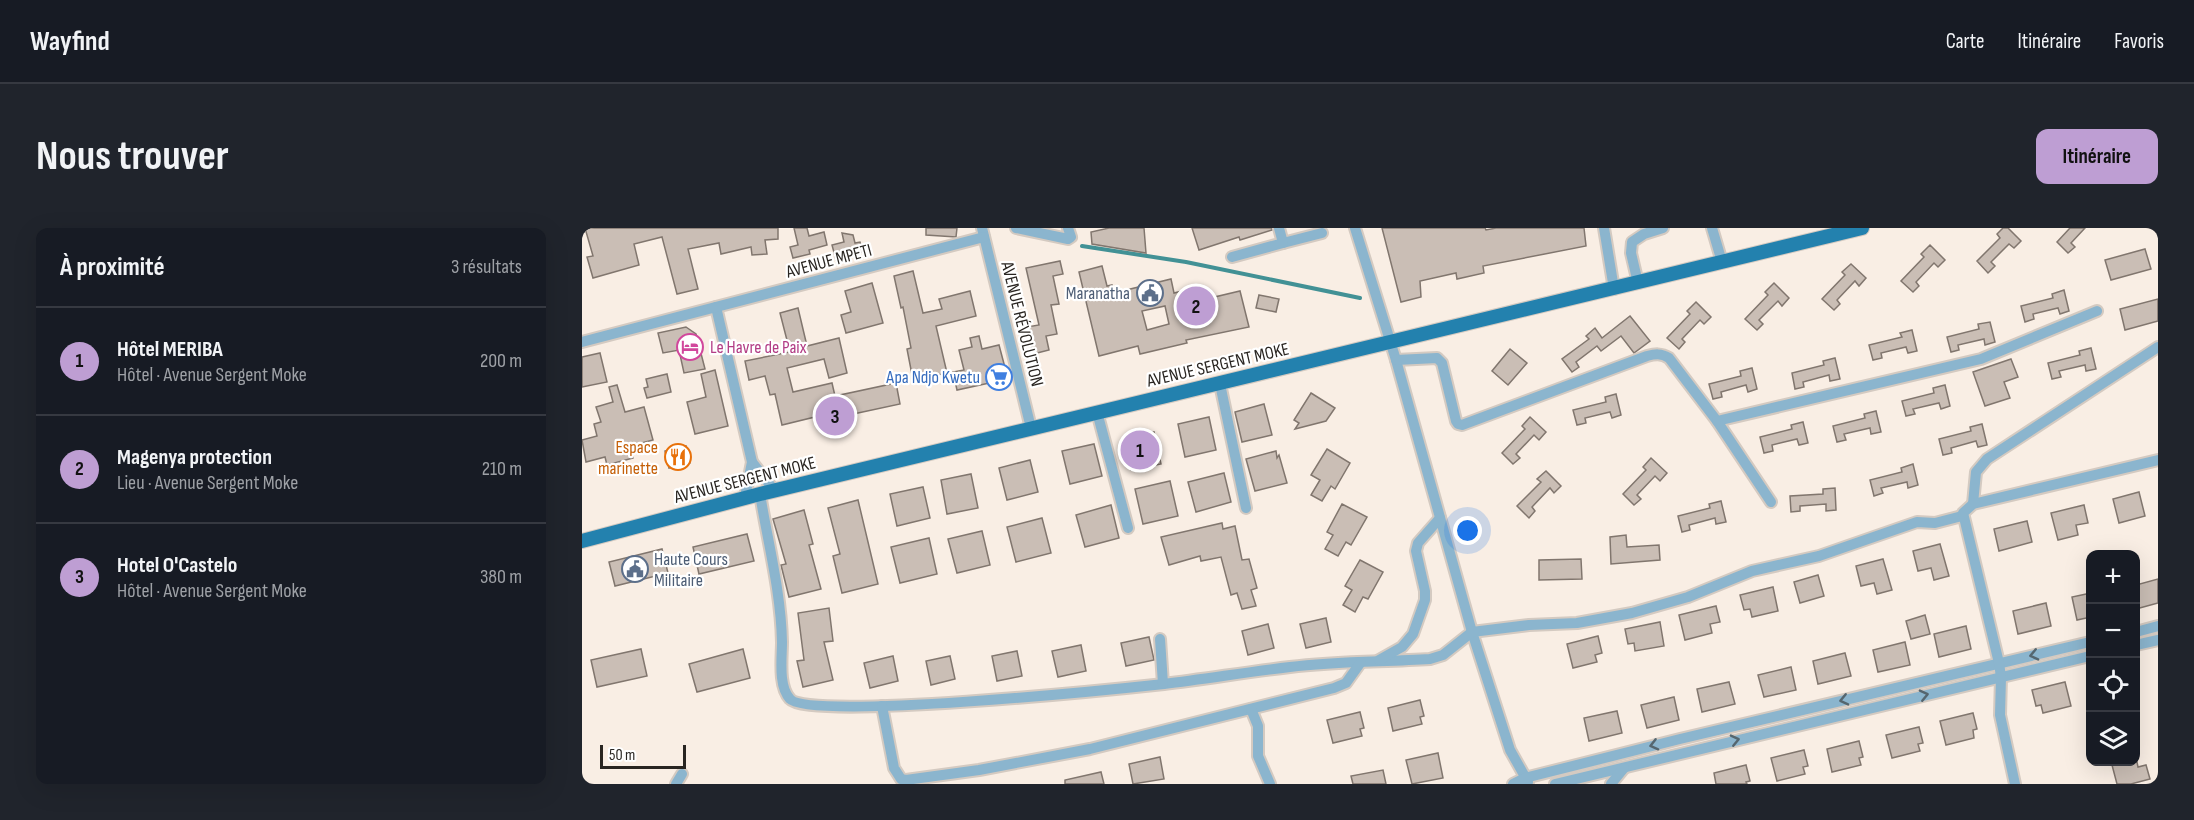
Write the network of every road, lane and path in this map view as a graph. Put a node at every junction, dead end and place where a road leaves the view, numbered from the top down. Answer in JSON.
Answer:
{"nodes":[{"id":1,"x":1016,"y":228,"type":"edge"},
{"id":2,"x":1068,"y":228,"type":"edge"},
{"id":3,"x":1279,"y":228,"type":"edge"},
{"id":4,"x":1355,"y":228,"type":"edge"},
{"id":5,"x":1604,"y":228,"type":"edge"},
{"id":6,"x":1663,"y":228,"type":"edge"},
{"id":7,"x":1712,"y":228,"type":"edge"},
{"id":8,"x":1855,"y":229,"type":"edge"},
{"id":9,"x":983,"y":233,"type":"edge"},
{"id":10,"x":1322,"y":233,"type":"dead end"},
{"id":11,"x":1283,"y":243,"type":"junction"},
{"id":12,"x":1232,"y":257,"type":"dead end"},
{"id":13,"x":1722,"y":262,"type":"junction"},
{"id":14,"x":1638,"y":283,"type":"junction"},
{"id":15,"x":1614,"y":289,"type":"junction"},
{"id":16,"x":716,"y":307,"type":"junction"},
{"id":17,"x":2097,"y":311,"type":"dead end"},
{"id":18,"x":582,"y":342,"type":"edge"},
{"id":19,"x":1391,"y":342,"type":"junction"},
{"id":20,"x":2158,"y":347,"type":"edge"},
{"id":21,"x":1396,"y":360,"type":"junction"},
{"id":22,"x":1220,"y":384,"type":"junction"},
{"id":23,"x":1097,"y":412,"type":"junction"},
{"id":24,"x":1717,"y":421,"type":"junction"},
{"id":25,"x":1030,"y":428,"type":"junction"},
{"id":26,"x":2158,"y":460,"type":"edge"},
{"id":27,"x":752,"y":462,"type":"junction"},
{"id":28,"x":774,"y":490,"type":"junction"},
{"id":29,"x":759,"y":494,"type":"junction"},
{"id":30,"x":745,"y":497,"type":"junction"},
{"id":31,"x":1771,"y":502,"type":"dead end"},
{"id":32,"x":1973,"y":504,"type":"junction"},
{"id":33,"x":1246,"y":508,"type":"dead end"},
{"id":34,"x":1962,"y":516,"type":"junction"},
{"id":35,"x":1440,"y":518,"type":"junction"},
{"id":36,"x":1128,"y":528,"type":"dead end"},
{"id":37,"x":582,"y":541,"type":"edge"},
{"id":38,"x":2158,"y":626,"type":"edge"},
{"id":39,"x":2140,"y":631,"type":"edge"},
{"id":40,"x":1472,"y":633,"type":"junction"},
{"id":41,"x":1160,"y":639,"type":"dead end"},
{"id":42,"x":2158,"y":640,"type":"edge"},
{"id":43,"x":2086,"y":643,"type":"edge"},
{"id":44,"x":2140,"y":644,"type":"edge"},
{"id":45,"x":2086,"y":657,"type":"edge"},
{"id":46,"x":1376,"y":661,"type":"junction"},
{"id":47,"x":1361,"y":662,"type":"junction"},
{"id":48,"x":1999,"y":663,"type":"junction"},
{"id":49,"x":2001,"y":677,"type":"junction"},
{"id":50,"x":1163,"y":684,"type":"junction"},
{"id":51,"x":882,"y":706,"type":"junction"},
{"id":52,"x":1251,"y":709,"type":"junction"},
{"id":53,"x":1625,"y":768,"type":"junction"},
{"id":54,"x":1527,"y":781,"type":"edge"},
{"id":55,"x":1270,"y":784,"type":"edge"},
{"id":56,"x":1513,"y":784,"type":"edge"},
{"id":57,"x":1555,"y":784,"type":"edge"},
{"id":58,"x":1611,"y":784,"type":"edge"},
{"id":59,"x":2015,"y":784,"type":"edge"}],
"edges":[{"from":1,"to":2,"type":"street"},
{"from":3,"to":11,"type":"street"},
{"from":4,"to":19,"type":"street"},
{"from":5,"to":15,"type":"street"},
{"from":6,"to":14,"type":"street"},
{"from":7,"to":13,"type":"street"},
{"from":8,"to":13,"type":"main road","name":"AVENUE SERGENT MOKE"},
{"from":9,"to":16,"type":"street","name":"AVENUE MPETI"},
{"from":9,"to":25,"type":"street","name":"AVENUE RÉVOLUTION"},
{"from":10,"to":11,"type":"street"},
{"from":11,"to":12,"type":"street"},
{"from":13,"to":14,"type":"main road","name":"AVENUE SERGENT MOKE"},
{"from":14,"to":15,"type":"main road","name":"AVENUE SERGENT MOKE"},
{"from":15,"to":19,"type":"main road","name":"AVENUE SERGENT MOKE"},
{"from":16,"to":18,"type":"street","name":"AVENUE MPETI"},
{"from":16,"to":27,"type":"street"},
{"from":17,"to":24,"type":"street"},
{"from":19,"to":21,"type":"street"},
{"from":19,"to":22,"type":"main road","name":"AVENUE SERGENT MOKE"},
{"from":20,"to":32,"type":"street"},
{"from":21,"to":24,"type":"street"},
{"from":21,"to":35,"type":"street"},
{"from":22,"to":23,"type":"main road","name":"AVENUE SERGENT MOKE"},
{"from":22,"to":33,"type":"street"},
{"from":23,"to":25,"type":"main road","name":"AVENUE SERGENT MOKE"},
{"from":23,"to":36,"type":"street"},
{"from":24,"to":31,"type":"street"},
{"from":25,"to":28,"type":"main road","name":"AVENUE SERGENT MOKE"},
{"from":26,"to":32,"type":"street"},
{"from":27,"to":28,"type":"street"},
{"from":27,"to":30,"type":"street"},
{"from":28,"to":29,"type":"main road","name":"AVENUE SERGENT MOKE"},
{"from":29,"to":30,"type":"main road","name":"AVENUE SERGENT MOKE"},
{"from":29,"to":51,"type":"street"},
{"from":30,"to":37,"type":"main road","name":"AVENUE SERGENT MOKE"},
{"from":32,"to":34,"type":"street"},
{"from":34,"to":40,"type":"street"},
{"from":34,"to":48,"type":"street"},
{"from":35,"to":40,"type":"street"},
{"from":35,"to":46,"type":"street"},
{"from":38,"to":39,"type":"street"},
{"from":40,"to":46,"type":"street"},
{"from":40,"to":54,"type":"street"},
{"from":41,"to":50,"type":"street"},
{"from":42,"to":44,"type":"street"},
{"from":43,"to":48,"type":"street","one_way":true},
{"from":45,"to":49,"type":"street"},
{"from":46,"to":47,"type":"street"},
{"from":47,"to":50,"type":"street"},
{"from":47,"to":52,"type":"street"},
{"from":48,"to":49,"type":"street"},
{"from":48,"to":54,"type":"street","one_way":true},
{"from":53,"to":49,"type":"street","one_way":true},
{"from":49,"to":59,"type":"street"},
{"from":50,"to":51,"type":"street"},
{"from":51,"to":52,"type":"street"},
{"from":52,"to":55,"type":"street"},
{"from":53,"to":57,"type":"street"},
{"from":53,"to":58,"type":"street"},
{"from":54,"to":56,"type":"street"}]}
